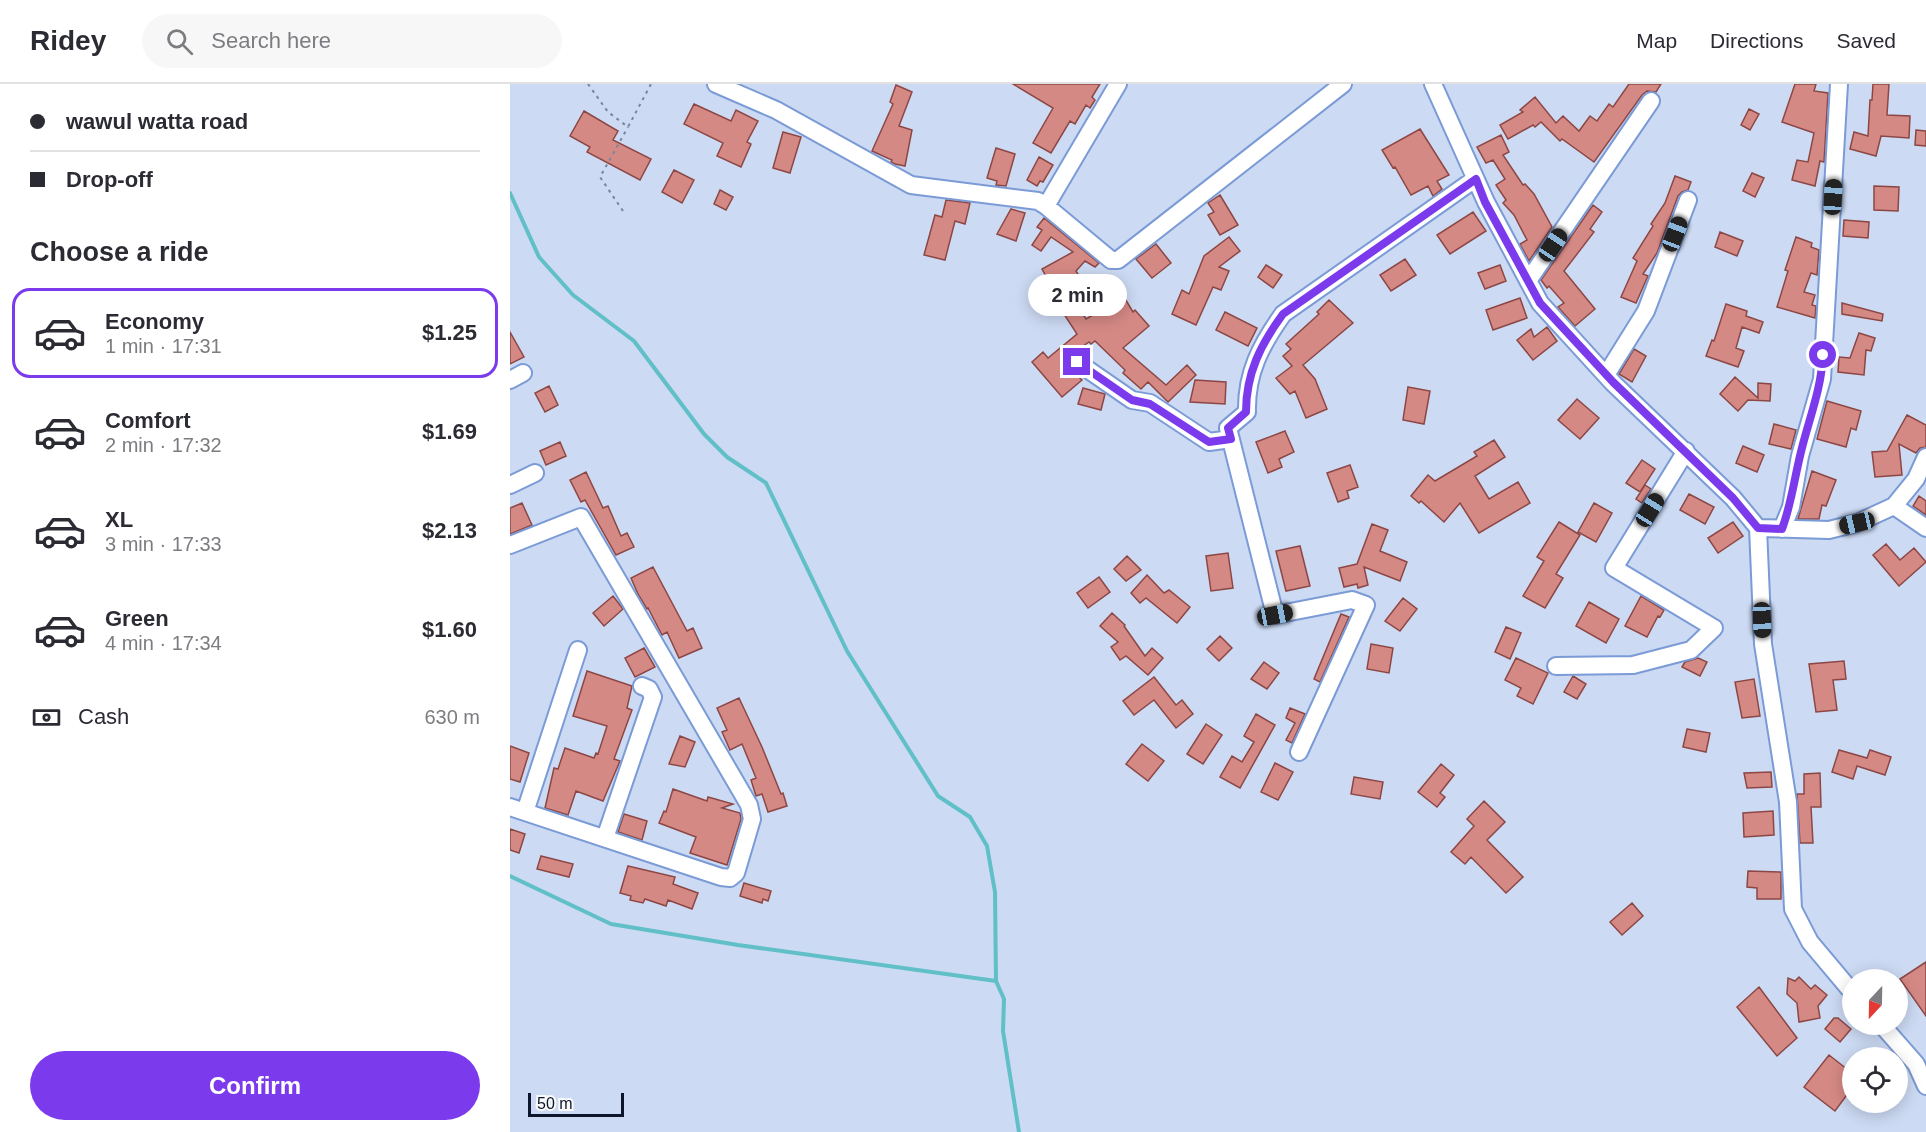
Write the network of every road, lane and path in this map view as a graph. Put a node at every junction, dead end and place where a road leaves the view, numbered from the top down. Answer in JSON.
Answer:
{"nodes":[{"id":1,"x":588,"y":84,"type":"edge"},
{"id":2,"x":651,"y":84,"type":"edge"},
{"id":3,"x":716,"y":84,"type":"edge"},
{"id":4,"x":1118,"y":84,"type":"edge"},
{"id":5,"x":1343,"y":84,"type":"edge"},
{"id":6,"x":1433,"y":84,"type":"edge"},
{"id":7,"x":1839,"y":84,"type":"edge"},
{"id":8,"x":1651,"y":101,"type":"dead end"},
{"id":9,"x":628,"y":128,"type":"junction"},
{"id":10,"x":1476,"y":179,"type":"junction"},
{"id":11,"x":1688,"y":200,"type":"dead end"},
{"id":12,"x":1046,"y":206,"type":"junction"},
{"id":13,"x":623,"y":211,"type":"dead end"},
{"id":14,"x":1528,"y":281,"type":"junction"},
{"id":15,"x":1077,"y":362,"type":"dead end"},
{"id":16,"x":1606,"y":375,"type":"junction"},
{"id":17,"x":1231,"y":439,"type":"junction"},
{"id":18,"x":1686,"y":451,"type":"junction"},
{"id":19,"x":1926,"y":457,"type":"edge"},
{"id":20,"x":535,"y":473,"type":"dead end"},
{"id":21,"x":510,"y":485,"type":"edge"},
{"id":22,"x":1893,"y":506,"type":"junction"},
{"id":23,"x":1758,"y":528,"type":"junction"},
{"id":24,"x":1926,"y":528,"type":"edge"},
{"id":25,"x":1782,"y":529,"type":"junction"},
{"id":26,"x":510,"y":544,"type":"edge"},
{"id":27,"x":578,"y":650,"type":"dead end"},
{"id":28,"x":1556,"y":666,"type":"dead end"},
{"id":29,"x":642,"y":686,"type":"dead end"},
{"id":30,"x":1299,"y":752,"type":"dead end"},
{"id":31,"x":518,"y":809,"type":"edge"},
{"id":32,"x":605,"y":838,"type":"junction"},
{"id":33,"x":1842,"y":980,"type":"edge"},
{"id":34,"x":1891,"y":1035,"type":"edge"},
{"id":35,"x":1926,"y":1086,"type":"edge"}],
"edges":[{"from":1,"to":9,"type":"path"},
{"from":2,"to":9,"type":"path"},
{"from":3,"to":12,"type":"street"},
{"from":4,"to":12,"type":"street"},
{"from":5,"to":12,"type":"street"},
{"from":6,"to":10,"type":"street"},
{"from":7,"to":25,"type":"street"},
{"from":8,"to":14,"type":"street"},
{"from":9,"to":13,"type":"path"},
{"from":10,"to":14,"type":"street"},
{"from":10,"to":17,"type":"street"},
{"from":11,"to":16,"type":"street"},
{"from":14,"to":16,"type":"street"},
{"from":15,"to":17,"type":"street"},
{"from":16,"to":18,"type":"street"},
{"from":17,"to":30,"type":"street"},
{"from":18,"to":23,"type":"street"},
{"from":18,"to":28,"type":"street"},
{"from":19,"to":22,"type":"street"},
{"from":20,"to":21,"type":"street"},
{"from":22,"to":24,"type":"street"},
{"from":22,"to":25,"type":"street"},
{"from":23,"to":25,"type":"street"},
{"from":23,"to":33,"type":"street"},
{"from":26,"to":32,"type":"street"},
{"from":27,"to":31,"type":"street"},
{"from":29,"to":32,"type":"street"},
{"from":31,"to":32,"type":"street"},
{"from":34,"to":35,"type":"street"}]}
